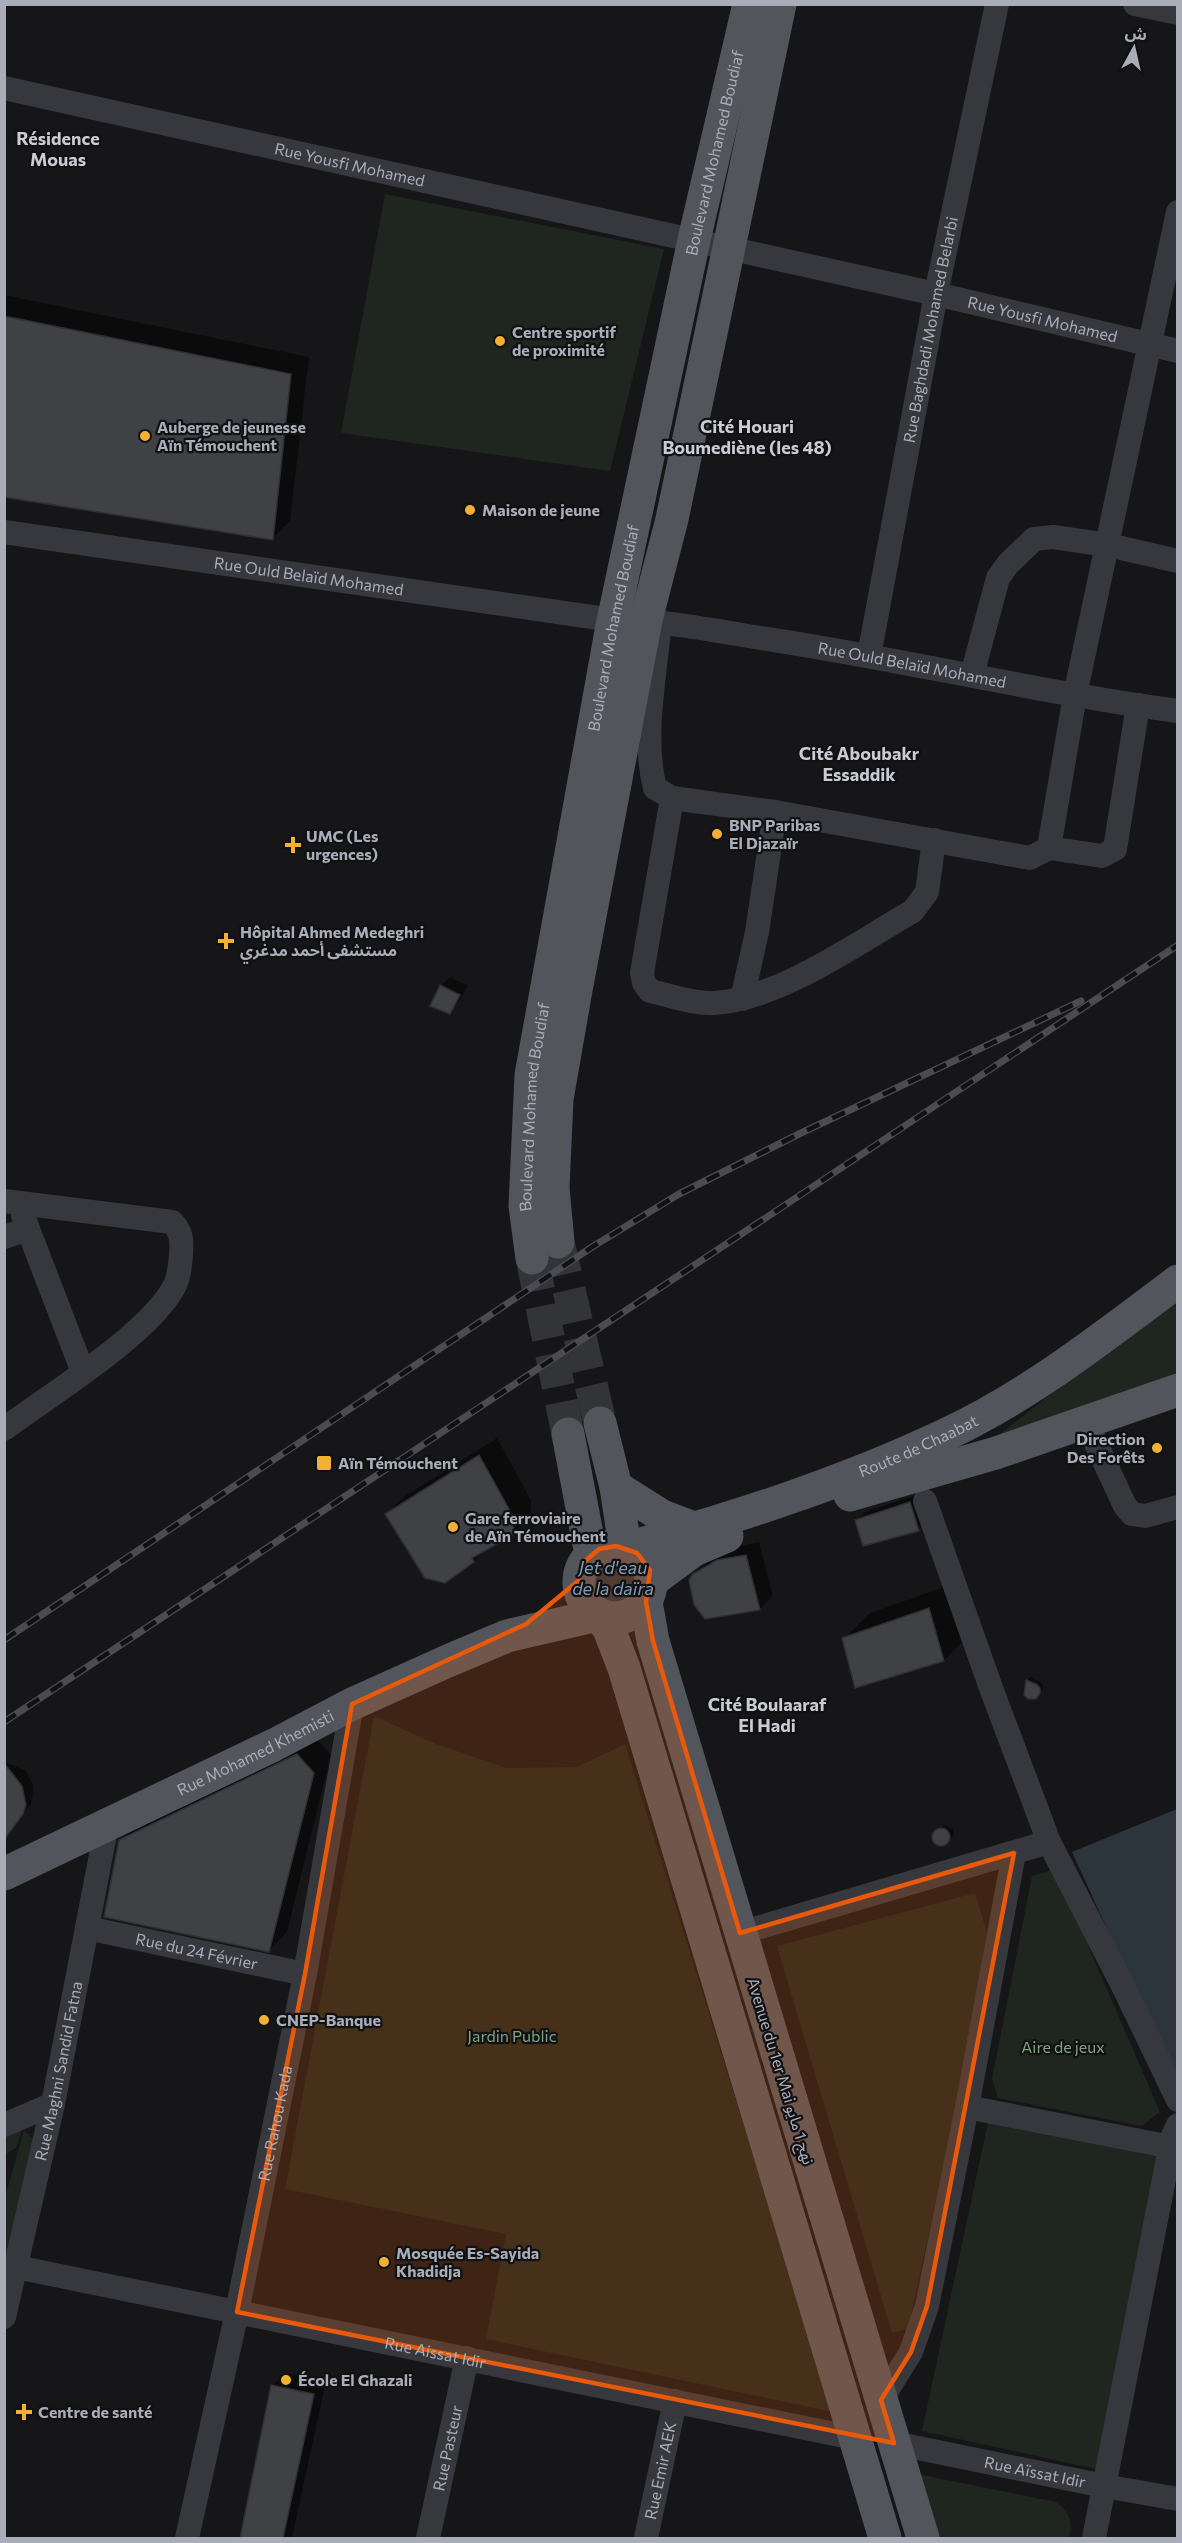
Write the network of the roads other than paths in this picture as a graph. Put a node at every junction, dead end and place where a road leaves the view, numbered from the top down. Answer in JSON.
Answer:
{"nodes":[{"id":1,"x":749,"y":4,"type":"edge"},
{"id":2,"x":780,"y":4,"type":"edge"},
{"id":3,"x":997,"y":4,"type":"edge"},
{"id":4,"x":1135,"y":4,"type":"edge"},
{"id":5,"x":1178,"y":13,"type":"edge"},
{"id":6,"x":4,"y":88,"type":"edge"},
{"id":7,"x":1178,"y":212,"type":"edge"},
{"id":8,"x":694,"y":240,"type":"junction"},
{"id":9,"x":730,"y":249,"type":"junction"},
{"id":10,"x":936,"y":294,"type":"junction"},
{"id":11,"x":1148,"y":345,"type":"junction"},
{"id":12,"x":1178,"y":351,"type":"edge"},
{"id":13,"x":4,"y":532,"type":"edge"},
{"id":14,"x":1108,"y":546,"type":"junction"},
{"id":15,"x":1178,"y":561,"type":"edge"},
{"id":16,"x":614,"y":620,"type":"junction"},
{"id":17,"x":653,"y":621,"type":"junction"},
{"id":18,"x":869,"y":656,"type":"junction"},
{"id":19,"x":972,"y":675,"type":"junction"},
{"id":20,"x":1075,"y":695,"type":"junction"},
{"id":21,"x":1138,"y":705,"type":"junction"},
{"id":22,"x":1178,"y":711,"type":"edge"},
{"id":23,"x":672,"y":798,"type":"junction"},
{"id":24,"x":775,"y":812,"type":"junction"},
{"id":25,"x":934,"y":840,"type":"junction"},
{"id":26,"x":1049,"y":848,"type":"junction"},
{"id":27,"x":742,"y":999,"type":"junction"},
{"id":28,"x":11,"y":1202,"type":"edge"},
{"id":29,"x":28,"y":1229,"type":"junction"},
{"id":30,"x":4,"y":1237,"type":"edge"},
{"id":31,"x":1178,"y":1281,"type":"edge"},
{"id":32,"x":83,"y":1372,"type":"junction"},
{"id":33,"x":1178,"y":1390,"type":"edge"},
{"id":34,"x":1086,"y":1422,"type":"junction"},
{"id":35,"x":600,"y":1423,"type":"tunnel mouth"},
{"id":36,"x":4,"y":1429,"type":"edge"},
{"id":37,"x":568,"y":1434,"type":"tunnel mouth"},
{"id":38,"x":616,"y":1487,"type":"junction"},
{"id":39,"x":925,"y":1501,"type":"dead end"},
{"id":40,"x":1178,"y":1507,"type":"edge"},
{"id":41,"x":696,"y":1529,"type":"junction"},
{"id":42,"x":626,"y":1547,"type":"junction"},
{"id":43,"x":585,"y":1568,"type":"junction"},
{"id":44,"x":649,"y":1592,"type":"junction"},
{"id":45,"x":598,"y":1615,"type":"junction"},
{"id":46,"x":507,"y":1636,"type":"junction"},
{"id":47,"x":352,"y":1704,"type":"junction"},
{"id":48,"x":107,"y":1824,"type":"junction"},
{"id":49,"x":1049,"y":1842,"type":"junction"},
{"id":50,"x":1014,"y":1853,"type":"junction"},
{"id":51,"x":4,"y":1874,"type":"edge"},
{"id":52,"x":87,"y":1928,"type":"junction"},
{"id":53,"x":740,"y":1933,"type":"junction"},
{"id":54,"x":305,"y":1974,"type":"junction"},
{"id":55,"x":1178,"y":2100,"type":"edge"},
{"id":56,"x":52,"y":2104,"type":"junction"},
{"id":57,"x":967,"y":2108,"type":"junction"},
{"id":58,"x":4,"y":2125,"type":"edge"},
{"id":59,"x":1174,"y":2136,"type":"edge"},
{"id":60,"x":16,"y":2267,"type":"junction"},
{"id":61,"x":237,"y":2312,"type":"junction"},
{"id":62,"x":4,"y":2317,"type":"edge"},
{"id":63,"x":467,"y":2358,"type":"junction"},
{"id":64,"x":881,"y":2400,"type":"junction"},
{"id":65,"x":675,"y":2401,"type":"junction"},
{"id":66,"x":854,"y":2438,"type":"junction"},
{"id":67,"x":894,"y":2443,"type":"junction"},
{"id":68,"x":1104,"y":2486,"type":"junction"},
{"id":69,"x":1178,"y":2499,"type":"edge"},
{"id":70,"x":883,"y":2536,"type":"edge"},
{"id":71,"x":187,"y":2538,"type":"edge"},
{"id":72,"x":428,"y":2538,"type":"edge"},
{"id":73,"x":646,"y":2538,"type":"edge"},
{"id":74,"x":923,"y":2538,"type":"edge"},
{"id":75,"x":1094,"y":2538,"type":"edge"}],
"edges":[{"from":1,"to":8,"type":"main road","name":"Boulevard Mohamed Boudiaf"},
{"from":2,"to":9,"type":"main road","name":"Boulevard Mohamed Boudiaf"},
{"from":3,"to":10,"type":"street","name":"Rue Baghdadi Mohamed Belarbi"},
{"from":4,"to":5,"type":"street"},
{"from":6,"to":8,"type":"street","name":"Rue Yousfi Mohamed"},
{"from":7,"to":11,"type":"street"},
{"from":8,"to":9,"type":"street","name":"Rue Yousfi Mohamed"},
{"from":8,"to":16,"type":"main road","name":"Boulevard Mohamed Boudiaf"},
{"from":9,"to":10,"type":"street","name":"Rue Yousfi Mohamed"},
{"from":9,"to":17,"type":"main road","name":"Boulevard Mohamed Boudiaf"},
{"from":10,"to":11,"type":"street","name":"Rue Yousfi Mohamed"},
{"from":10,"to":18,"type":"street","name":"Rue Baghdadi Mohamed Belarbi"},
{"from":11,"to":12,"type":"street","name":"Rue Yousfi Mohamed"},
{"from":11,"to":14,"type":"street"},
{"from":13,"to":16,"type":"street","name":"Rue Ould Belaïd Mohamed"},
{"from":14,"to":15,"type":"street"},
{"from":14,"to":19,"type":"street"},
{"from":14,"to":20,"type":"street"},
{"from":16,"to":17,"type":"street","name":"Rue Ould Belaïd Mohamed"},
{"from":16,"to":17,"type":"main road","name":"Boulevard Mohamed Boudiaf"},
{"from":17,"to":18,"type":"street","name":"Rue Ould Belaïd Mohamed"},
{"from":17,"to":23,"type":"street"},
{"from":18,"to":19,"type":"street","name":"Rue Ould Belaïd Mohamed"},
{"from":19,"to":20,"type":"street","name":"Rue Ould Belaïd Mohamed"},
{"from":20,"to":21,"type":"street","name":"Rue Ould Belaïd Mohamed"},
{"from":20,"to":26,"type":"street"},
{"from":21,"to":22,"type":"street","name":"Rue Ould Belaïd Mohamed"},
{"from":21,"to":26,"type":"street"},
{"from":23,"to":24,"type":"street"},
{"from":23,"to":27,"type":"street"},
{"from":24,"to":25,"type":"street"},
{"from":24,"to":27,"type":"street"},
{"from":25,"to":26,"type":"street"},
{"from":25,"to":27,"type":"street"},
{"from":28,"to":29,"type":"street"},
{"from":28,"to":32,"type":"street"},
{"from":29,"to":30,"type":"street"},
{"from":29,"to":32,"type":"street"},
{"from":31,"to":41,"type":"main road","name":"Route de Chaabat"},
{"from":32,"to":36,"type":"street"},
{"from":33,"to":34,"type":"main road","name":"Route de Chaabat"},
{"from":34,"to":40,"type":"street"},
{"from":34,"to":44,"type":"main road","name":"Route de Chaabat"},
{"from":35,"to":38,"type":"main road"},
{"from":37,"to":43,"type":"main road"},
{"from":38,"to":41,"type":"main road"},
{"from":38,"to":42,"type":"main road"},
{"from":39,"to":49,"type":"street"},
{"from":41,"to":42,"type":"main road","name":"Route de Chaabat"},
{"from":42,"to":43,"type":"main road"},
{"from":42,"to":44,"type":"main road"},
{"from":43,"to":45,"type":"main road"},
{"from":43,"to":46,"type":"main road","name":"Rue Mohamed Khemisti"},
{"from":44,"to":45,"type":"main road"},
{"from":44,"to":53,"type":"main road","name":"Avenue du 1er Mai نهج 1 مايو"},
{"from":45,"to":46,"type":"main road","name":"Rue Mohamed Khemisti"},
{"from":45,"to":66,"type":"main road","name":"Avenue du 1er Mai نهج 1 مايو"},
{"from":46,"to":47,"type":"main road","name":"Rue Mohamed Khemisti"},
{"from":47,"to":48,"type":"main road","name":"Rue Mohamed Khemisti"},
{"from":47,"to":54,"type":"street","name":"Rue Rahou Kada"},
{"from":48,"to":51,"type":"main road","name":"Rue Mohamed Khemisti"},
{"from":48,"to":52,"type":"street","name":"Rue Maghni Sandid Fatna"},
{"from":49,"to":50,"type":"street"},
{"from":49,"to":55,"type":"street"},
{"from":50,"to":53,"type":"street"},
{"from":50,"to":57,"type":"street"},
{"from":52,"to":54,"type":"street","name":"Rue du 24 Février"},
{"from":52,"to":56,"type":"street","name":"Rue Maghni Sandid Fatna"},
{"from":53,"to":64,"type":"main road","name":"Avenue du 1er Mai نهج 1 مايو"},
{"from":54,"to":61,"type":"street","name":"Rue Rahou Kada"},
{"from":56,"to":58,"type":"street"},
{"from":56,"to":60,"type":"street","name":"Rue Maghni Sandid Fatna"},
{"from":57,"to":59,"type":"street"},
{"from":57,"to":64,"type":"street"},
{"from":59,"to":68,"type":"street"},
{"from":60,"to":61,"type":"street","name":"Rue Aissat Idir"},
{"from":60,"to":62,"type":"street","name":"Rue Maghni Sandid Fatna"},
{"from":61,"to":63,"type":"street","name":"Rue Aissat Idir"},
{"from":61,"to":71,"type":"street","name":"Rue Rahou Kada"},
{"from":63,"to":65,"type":"street","name":"Rue Aissat Idir"},
{"from":63,"to":72,"type":"street","name":"Rue Pasteur"},
{"from":64,"to":67,"type":"main road","name":"Avenue du 1er Mai نهج 1 مايو"},
{"from":65,"to":66,"type":"street","name":"Rue Aissat Idir"},
{"from":65,"to":73,"type":"street","name":"Rue Emir AEK"},
{"from":66,"to":67,"type":"main road"},
{"from":66,"to":70,"type":"main road","name":"Avenue du 1er Mai نهج 1 مايو"},
{"from":67,"to":68,"type":"street","name":"Rue Aïssat Idir"},
{"from":67,"to":74,"type":"main road","name":"Avenue du 1er Mai نهج 1 مايو"},
{"from":68,"to":69,"type":"street","name":"Rue Aïssat Idir"},
{"from":68,"to":75,"type":"street"}]}
